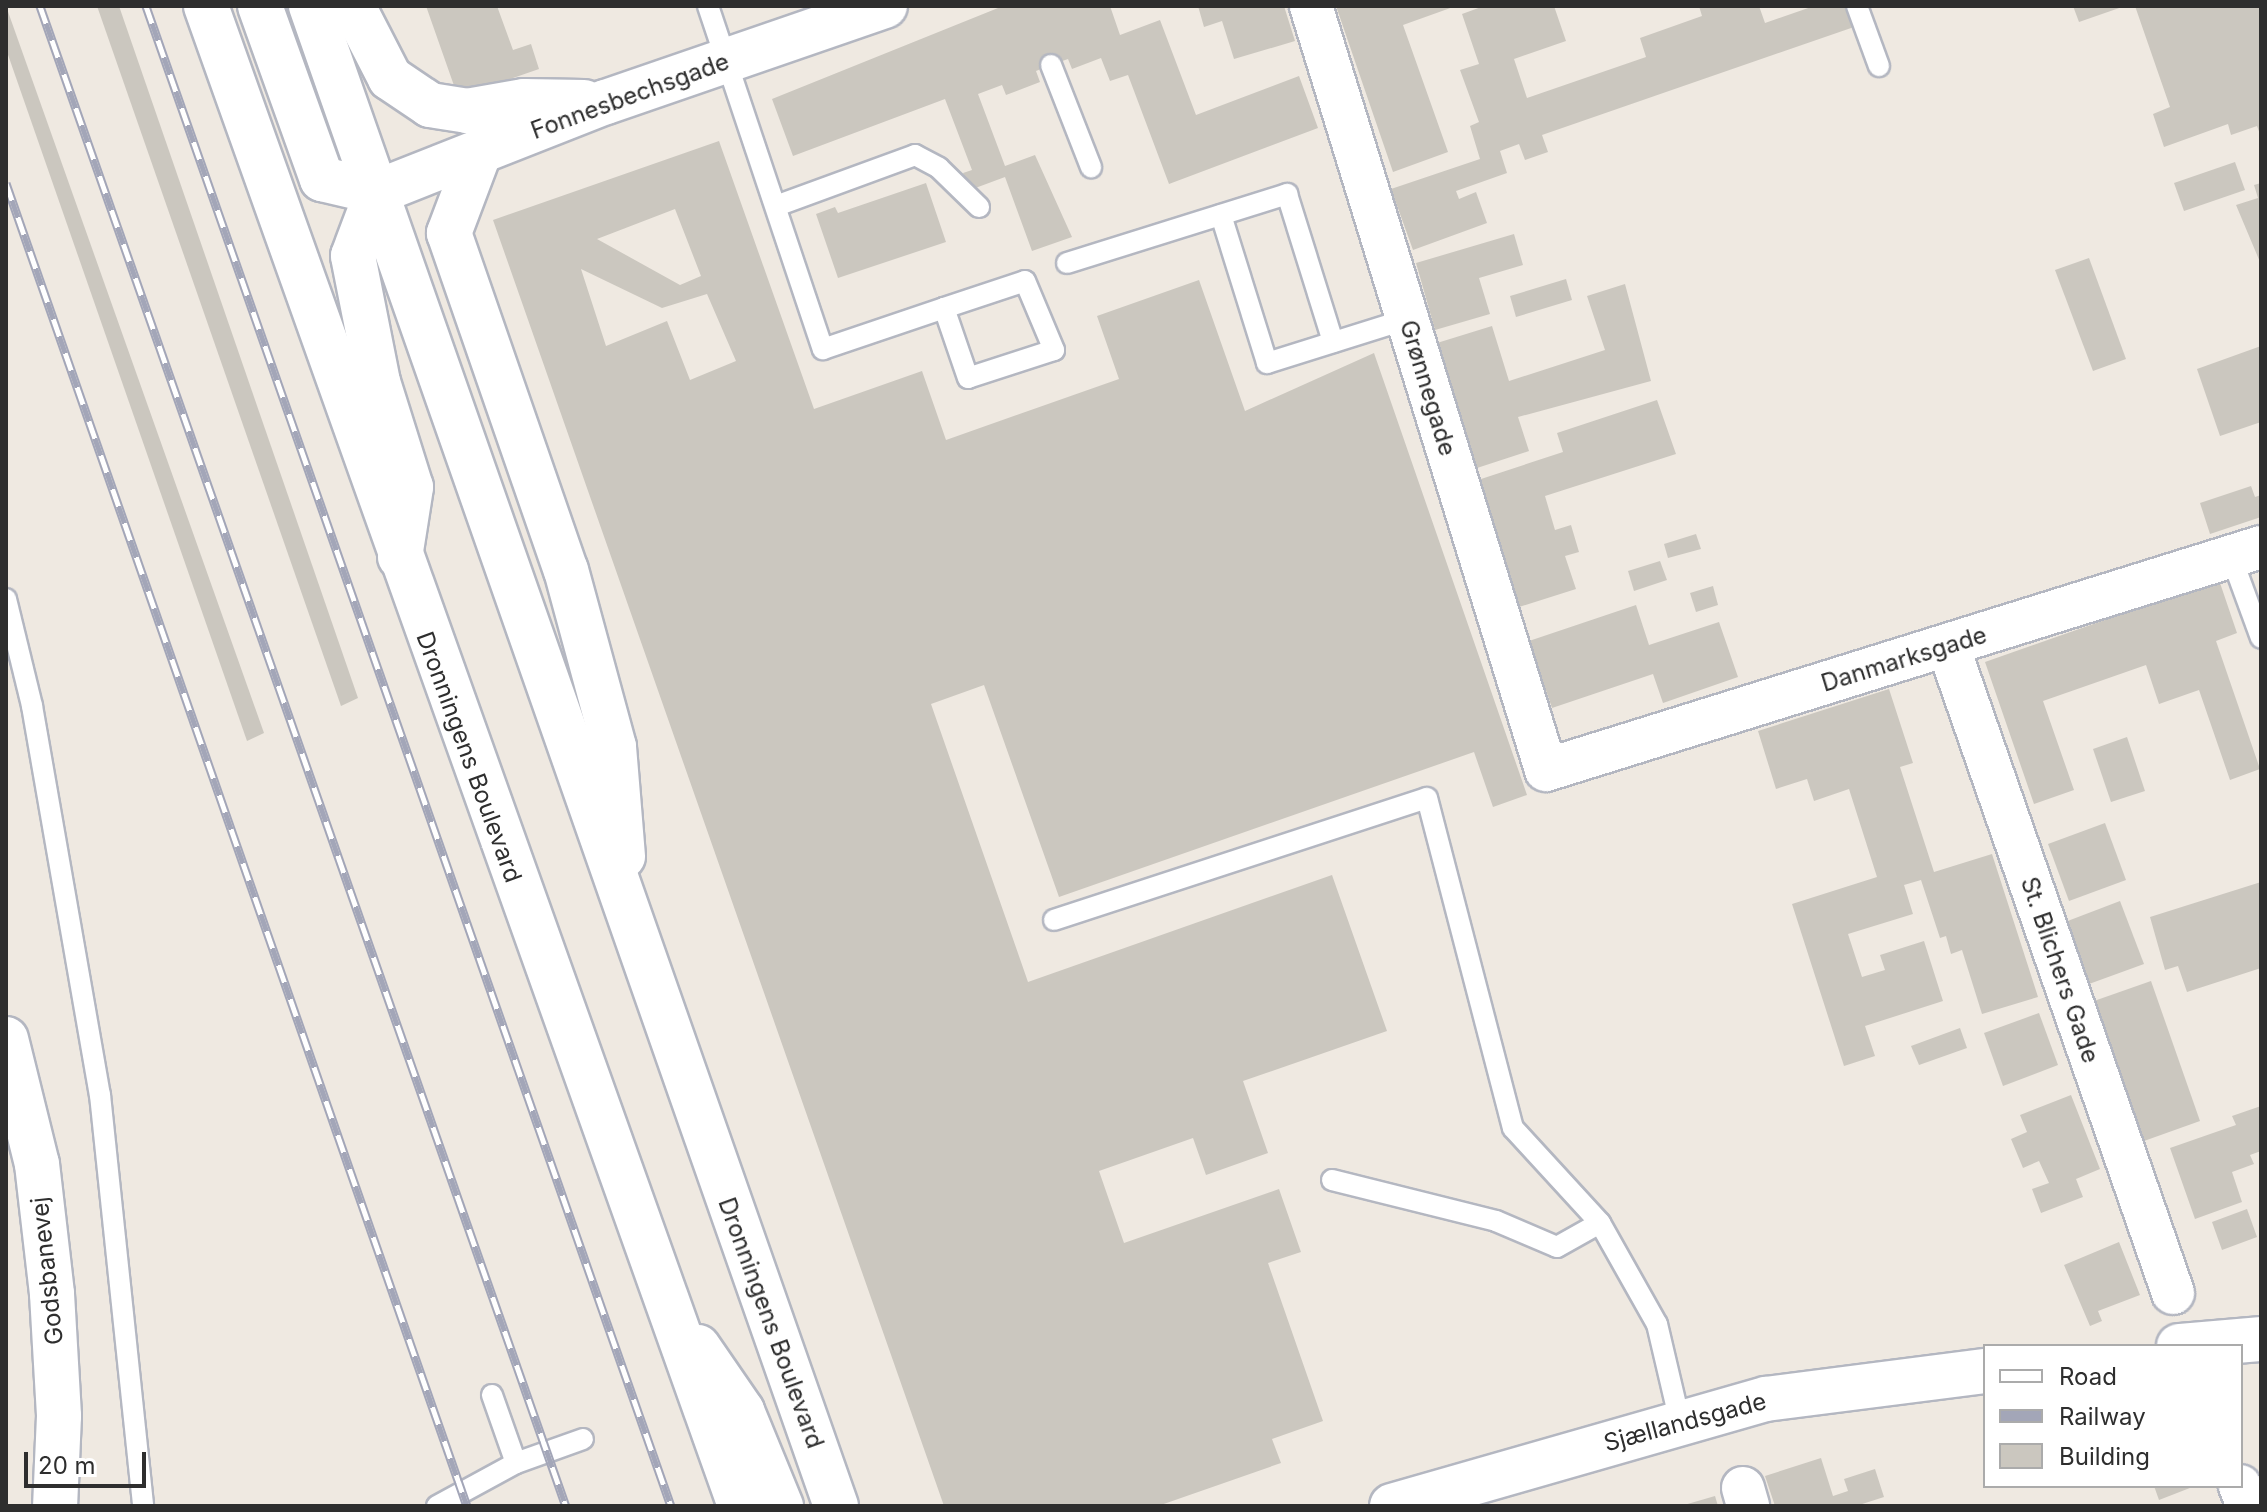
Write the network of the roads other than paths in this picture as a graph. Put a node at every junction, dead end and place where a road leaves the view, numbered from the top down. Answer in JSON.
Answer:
{"nodes":[{"id":1,"x":206,"y":6,"type":"edge"},
{"id":2,"x":260,"y":6,"type":"edge"},
{"id":3,"x":311,"y":6,"type":"edge"},
{"id":4,"x":353,"y":6,"type":"edge"},
{"id":5,"x":708,"y":6,"type":"edge"},
{"id":6,"x":885,"y":6,"type":"edge"},
{"id":7,"x":1311,"y":6,"type":"edge"},
{"id":8,"x":1857,"y":6,"type":"edge"},
{"id":9,"x":726,"y":61,"type":"junction"},
{"id":10,"x":1051,"y":65,"type":"dead end"},
{"id":11,"x":1879,"y":66,"type":"dead end"},
{"id":12,"x":606,"y":102,"type":"junction"},
{"id":13,"x":480,"y":151,"type":"junction"},
{"id":14,"x":1091,"y":167,"type":"dead end"},
{"id":15,"x":377,"y":192,"type":"junction"},
{"id":16,"x":776,"y":206,"type":"junction"},
{"id":17,"x":979,"y":207,"type":"dead end"},
{"id":18,"x":1221,"y":215,"type":"junction"},
{"id":19,"x":1067,"y":263,"type":"dead end"},
{"id":20,"x":944,"y":308,"type":"junction"},
{"id":21,"x":1407,"y":319,"type":"junction"},
{"id":22,"x":1333,"y":342,"type":"junction"},
{"id":23,"x":2246,"y":552,"type":"edge"},
{"id":24,"x":399,"y":561,"type":"junction"},
{"id":25,"x":6,"y":599,"type":"edge"},
{"id":26,"x":2261,"y":638,"type":"edge"},
{"id":27,"x":1948,"y":646,"type":"junction"},
{"id":28,"x":1546,"y":770,"type":"joint"},
{"id":29,"x":628,"y":919,"type":"junction"},
{"id":30,"x":1054,"y":920,"type":"dead end"},
{"id":31,"x":6,"y":1039,"type":"edge"},
{"id":32,"x":1332,"y":1180,"type":"dead end"},
{"id":33,"x":1600,"y":1223,"type":"junction"},
{"id":34,"x":661,"y":1292,"type":"junction"},
{"id":35,"x":2173,"y":1293,"type":"dead end"},
{"id":36,"x":2261,"y":1339,"type":"edge"},
{"id":37,"x":2202,"y":1344,"type":"edge"},
{"id":38,"x":1983,"y":1371,"type":"edge"},
{"id":39,"x":492,"y":1395,"type":"dead end"},
{"id":40,"x":1680,"y":1422,"type":"junction"},
{"id":41,"x":583,"y":1439,"type":"dead end"},
{"id":42,"x":516,"y":1463,"type":"junction"},
{"id":43,"x":55,"y":1506,"type":"edge"},
{"id":44,"x":143,"y":1506,"type":"edge"},
{"id":45,"x":437,"y":1506,"type":"edge"},
{"id":46,"x":740,"y":1506,"type":"edge"},
{"id":47,"x":781,"y":1506,"type":"edge"},
{"id":48,"x":836,"y":1506,"type":"edge"},
{"id":49,"x":1392,"y":1506,"type":"edge"}],
"edges":[{"from":1,"to":24,"type":"main road","name":"Dronningens Boulevard"},
{"from":2,"to":15,"type":"main road"},
{"from":3,"to":15,"type":"main road","name":"Dronningens Boulevard"},
{"from":4,"to":12,"type":"main road"},
{"from":5,"to":9,"type":"lane"},
{"from":6,"to":9,"type":"main road","name":"Fonnesbechsgade"},
{"from":7,"to":21,"type":"street","name":"Grønnegade"},
{"from":8,"to":11,"type":"lane"},
{"from":9,"to":12,"type":"main road","name":"Fonnesbechsgade"},
{"from":9,"to":16,"type":"lane"},
{"from":10,"to":14,"type":"lane"},
{"from":12,"to":13,"type":"main road","name":"Fonnesbechsgade"},
{"from":13,"to":15,"type":"main road","name":"Fonnesbechsgade"},
{"from":13,"to":29,"type":"main road"},
{"from":15,"to":24,"type":"main road"},
{"from":15,"to":29,"type":"main road","name":"Dronningens Boulevard"},
{"from":16,"to":17,"type":"lane"},
{"from":16,"to":20,"type":"lane"},
{"from":18,"to":19,"type":"lane"},
{"from":18,"to":22,"type":"lane"},
{"from":18,"to":22,"type":"lane"},
{"from":20,"to":20,"type":"lane"},
{"from":21,"to":22,"type":"lane"},
{"from":21,"to":28,"type":"street","name":"Grønnegade"},
{"from":23,"to":26,"type":"lane"},
{"from":23,"to":27,"type":"street","name":"Danmarksgade"},
{"from":24,"to":34,"type":"main road","name":"Dronningens Boulevard"},
{"from":25,"to":44,"type":"lane"},
{"from":27,"to":28,"type":"street","name":"Danmarksgade"},
{"from":27,"to":35,"type":"street","name":"St. Blichers Gade"},
{"from":29,"to":48,"type":"main road","name":"Dronningens Boulevard"},
{"from":30,"to":33,"type":"lane"},
{"from":31,"to":43,"type":"main road","name":"Godsbanevej"},
{"from":32,"to":33,"type":"lane"},
{"from":33,"to":40,"type":"lane"},
{"from":34,"to":46,"type":"main road","name":"Dronningens Boulevard"},
{"from":34,"to":47,"type":"main road"},
{"from":36,"to":37,"type":"main road"},
{"from":38,"to":40,"type":"main road","name":"Sjællandsgade"},
{"from":39,"to":42,"type":"lane"},
{"from":40,"to":49,"type":"main road","name":"Sjællandsgade"},
{"from":41,"to":42,"type":"lane"},
{"from":42,"to":45,"type":"lane"}]}
